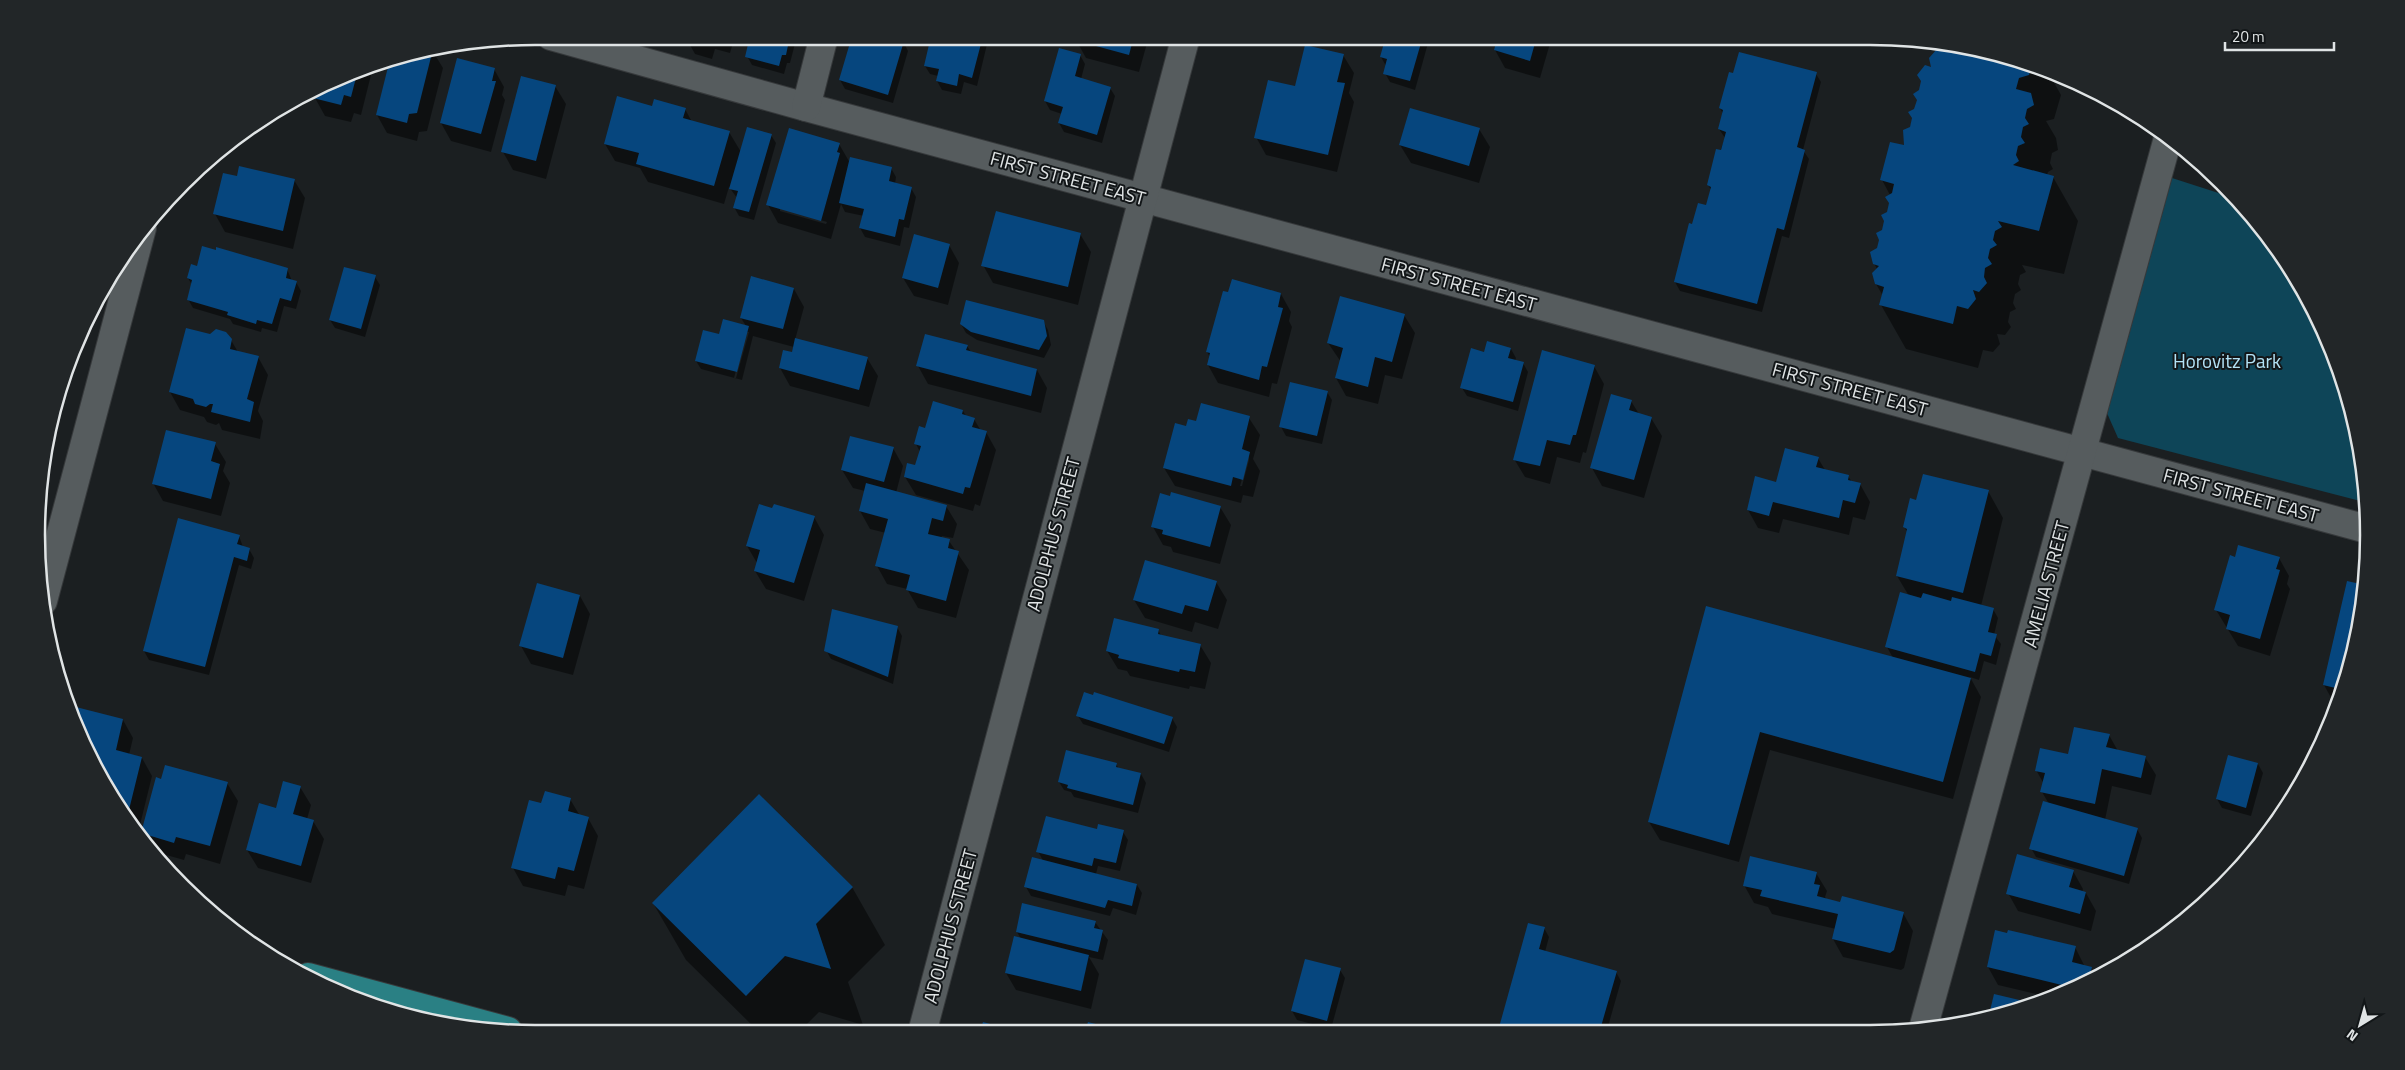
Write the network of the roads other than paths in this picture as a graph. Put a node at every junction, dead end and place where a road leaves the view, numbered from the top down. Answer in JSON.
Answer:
{"nodes":[{"id":1,"x":583,"y":45,"type":"edge"},
{"id":2,"x":822,"y":45,"type":"edge"},
{"id":3,"x":1184,"y":45,"type":"edge"},
{"id":4,"x":806,"y":107,"type":"junction"},
{"id":5,"x":2166,"y":145,"type":"edge"},
{"id":6,"x":1142,"y":198,"type":"junction"},
{"id":7,"x":136,"y":252,"type":"edge"},
{"id":8,"x":2083,"y":452,"type":"junction"},
{"id":9,"x":2360,"y":526,"type":"edge"},
{"id":10,"x":48,"y":584,"type":"edge"},
{"id":11,"x":345,"y":987,"type":"edge"},
{"id":12,"x":471,"y":1021,"type":"edge"},
{"id":13,"x":1925,"y":1022,"type":"edge"},
{"id":14,"x":924,"y":1025,"type":"edge"}],
"edges":[{"from":1,"to":4,"type":"street","name":"FIRST STREET EAST"},
{"from":2,"to":4,"type":"street"},
{"from":3,"to":6,"type":"street","name":"ADOLPHUS STREET"},
{"from":4,"to":6,"type":"street","name":"FIRST STREET EAST"},
{"from":5,"to":8,"type":"street","name":"AMELIA STREET"},
{"from":6,"to":8,"type":"street","name":"FIRST STREET EAST"},
{"from":6,"to":14,"type":"street","name":"ADOLPHUS STREET"},
{"from":7,"to":10,"type":"street"},
{"from":8,"to":9,"type":"street","name":"FIRST STREET EAST"},
{"from":8,"to":13,"type":"street","name":"AMELIA STREET"},
{"from":11,"to":12,"type":"main road"}]}
